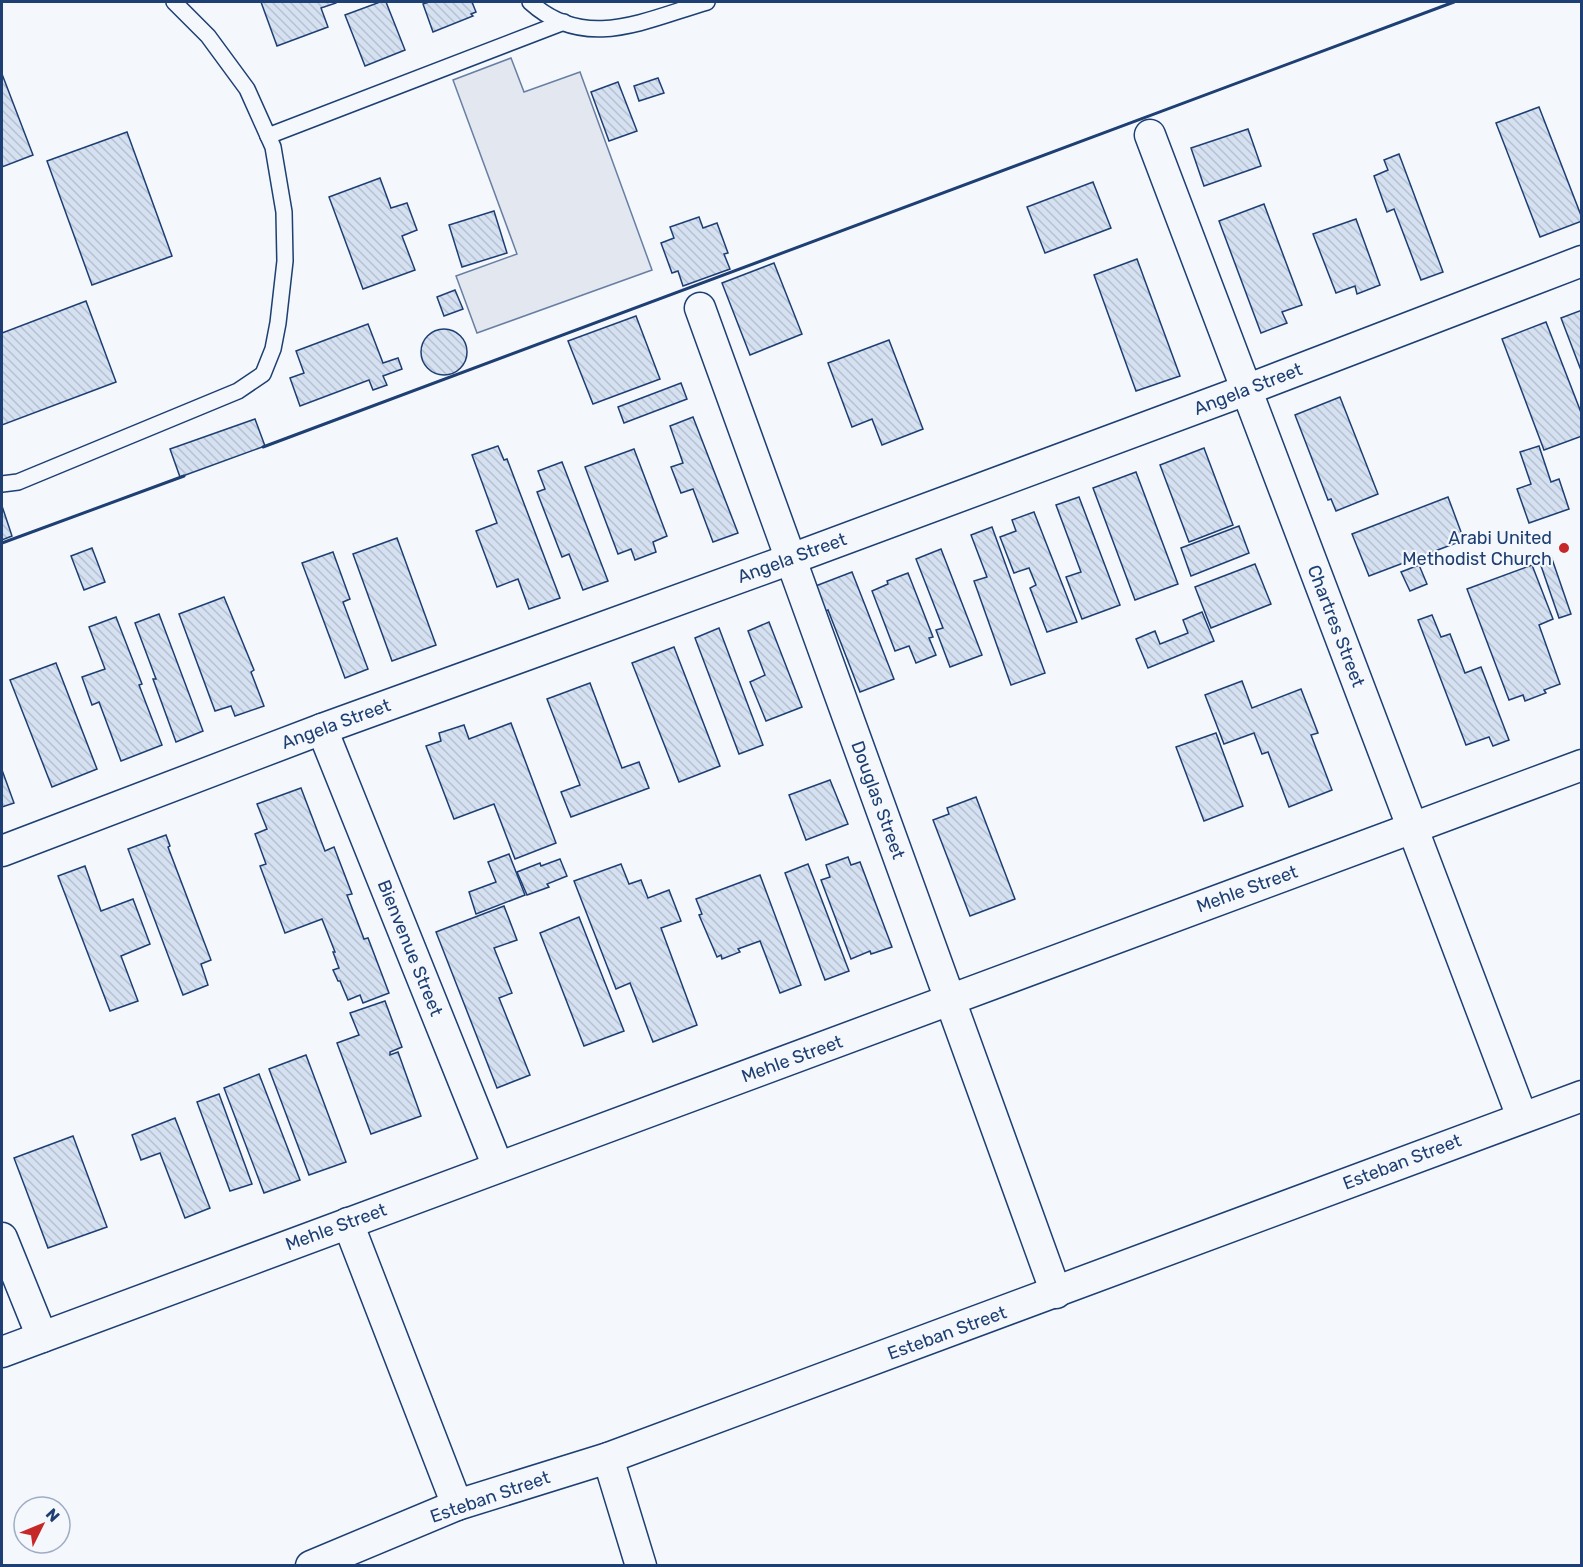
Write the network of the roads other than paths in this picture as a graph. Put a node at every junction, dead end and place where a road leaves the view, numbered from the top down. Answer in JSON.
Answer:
{"nodes":[{"id":1,"x":174,"y":2,"type":"edge"},
{"id":2,"x":530,"y":2,"type":"edge"},
{"id":3,"x":707,"y":2,"type":"edge"},
{"id":4,"x":564,"y":22,"type":"junction"},
{"id":5,"x":1150,"y":135,"type":"dead end"},
{"id":6,"x":268,"y":136,"type":"junction"},
{"id":7,"x":1581,"y":261,"type":"edge"},
{"id":8,"x":700,"y":308,"type":"dead end"},
{"id":9,"x":1246,"y":390,"type":"junction"},
{"id":10,"x":2,"y":484,"type":"edge"},
{"id":11,"x":791,"y":559,"type":"junction"},
{"id":12,"x":322,"y":729,"type":"junction"},
{"id":13,"x":1581,"y":765,"type":"edge"},
{"id":14,"x":1412,"y":828,"type":"junction"},
{"id":15,"x":2,"y":851,"type":"edge"},
{"id":16,"x":950,"y":1000,"type":"junction"},
{"id":17,"x":1581,"y":1096,"type":"edge"},
{"id":18,"x":1522,"y":1117,"type":"junction"},
{"id":19,"x":498,"y":1167,"type":"junction"},
{"id":20,"x":348,"y":1223,"type":"junction"},
{"id":21,"x":2,"y":1238,"type":"edge"},
{"id":22,"x":1056,"y":1293,"type":"junction"},
{"id":23,"x":42,"y":1337,"type":"junction"},
{"id":24,"x":2,"y":1352,"type":"edge"},
{"id":25,"x":608,"y":1458,"type":"junction"},
{"id":26,"x":457,"y":1505,"type":"junction"},
{"id":27,"x":311,"y":1566,"type":"edge"},
{"id":28,"x":641,"y":1566,"type":"edge"}],
"edges":[{"from":1,"to":6,"type":"lane"},
{"from":2,"to":4,"type":"lane"},
{"from":3,"to":4,"type":"lane"},
{"from":4,"to":6,"type":"lane"},
{"from":5,"to":9,"type":"street","name":"Chartres Street"},
{"from":6,"to":10,"type":"lane"},
{"from":7,"to":9,"type":"street","name":"Angela Street"},
{"from":8,"to":11,"type":"street","name":"Douglas Street"},
{"from":9,"to":11,"type":"street","name":"Angela Street"},
{"from":9,"to":14,"type":"street","name":"Chartres Street"},
{"from":11,"to":12,"type":"street","name":"Angela Street"},
{"from":11,"to":16,"type":"street","name":"Douglas Street"},
{"from":12,"to":15,"type":"street","name":"Angela Street"},
{"from":12,"to":19,"type":"street","name":"Bienvenue Street"},
{"from":13,"to":14,"type":"street","name":"Mehle Street"},
{"from":14,"to":16,"type":"street","name":"Mehle Street"},
{"from":14,"to":18,"type":"street","name":"Chartres Street"},
{"from":16,"to":19,"type":"street","name":"Mehle Street"},
{"from":16,"to":22,"type":"street","name":"Douglas Street"},
{"from":17,"to":18,"type":"street","name":"Esteban Street"},
{"from":18,"to":22,"type":"street","name":"Esteban Street"},
{"from":19,"to":20,"type":"street","name":"Mehle Street"},
{"from":20,"to":23,"type":"street","name":"Mehle Street"},
{"from":20,"to":26,"type":"street"},
{"from":21,"to":23,"type":"street"},
{"from":22,"to":25,"type":"street","name":"Esteban Street"},
{"from":23,"to":24,"type":"street","name":"Mehle Street"},
{"from":25,"to":26,"type":"street","name":"Esteban Street"},
{"from":25,"to":28,"type":"street"},
{"from":26,"to":27,"type":"street","name":"Esteban Street"}]}
